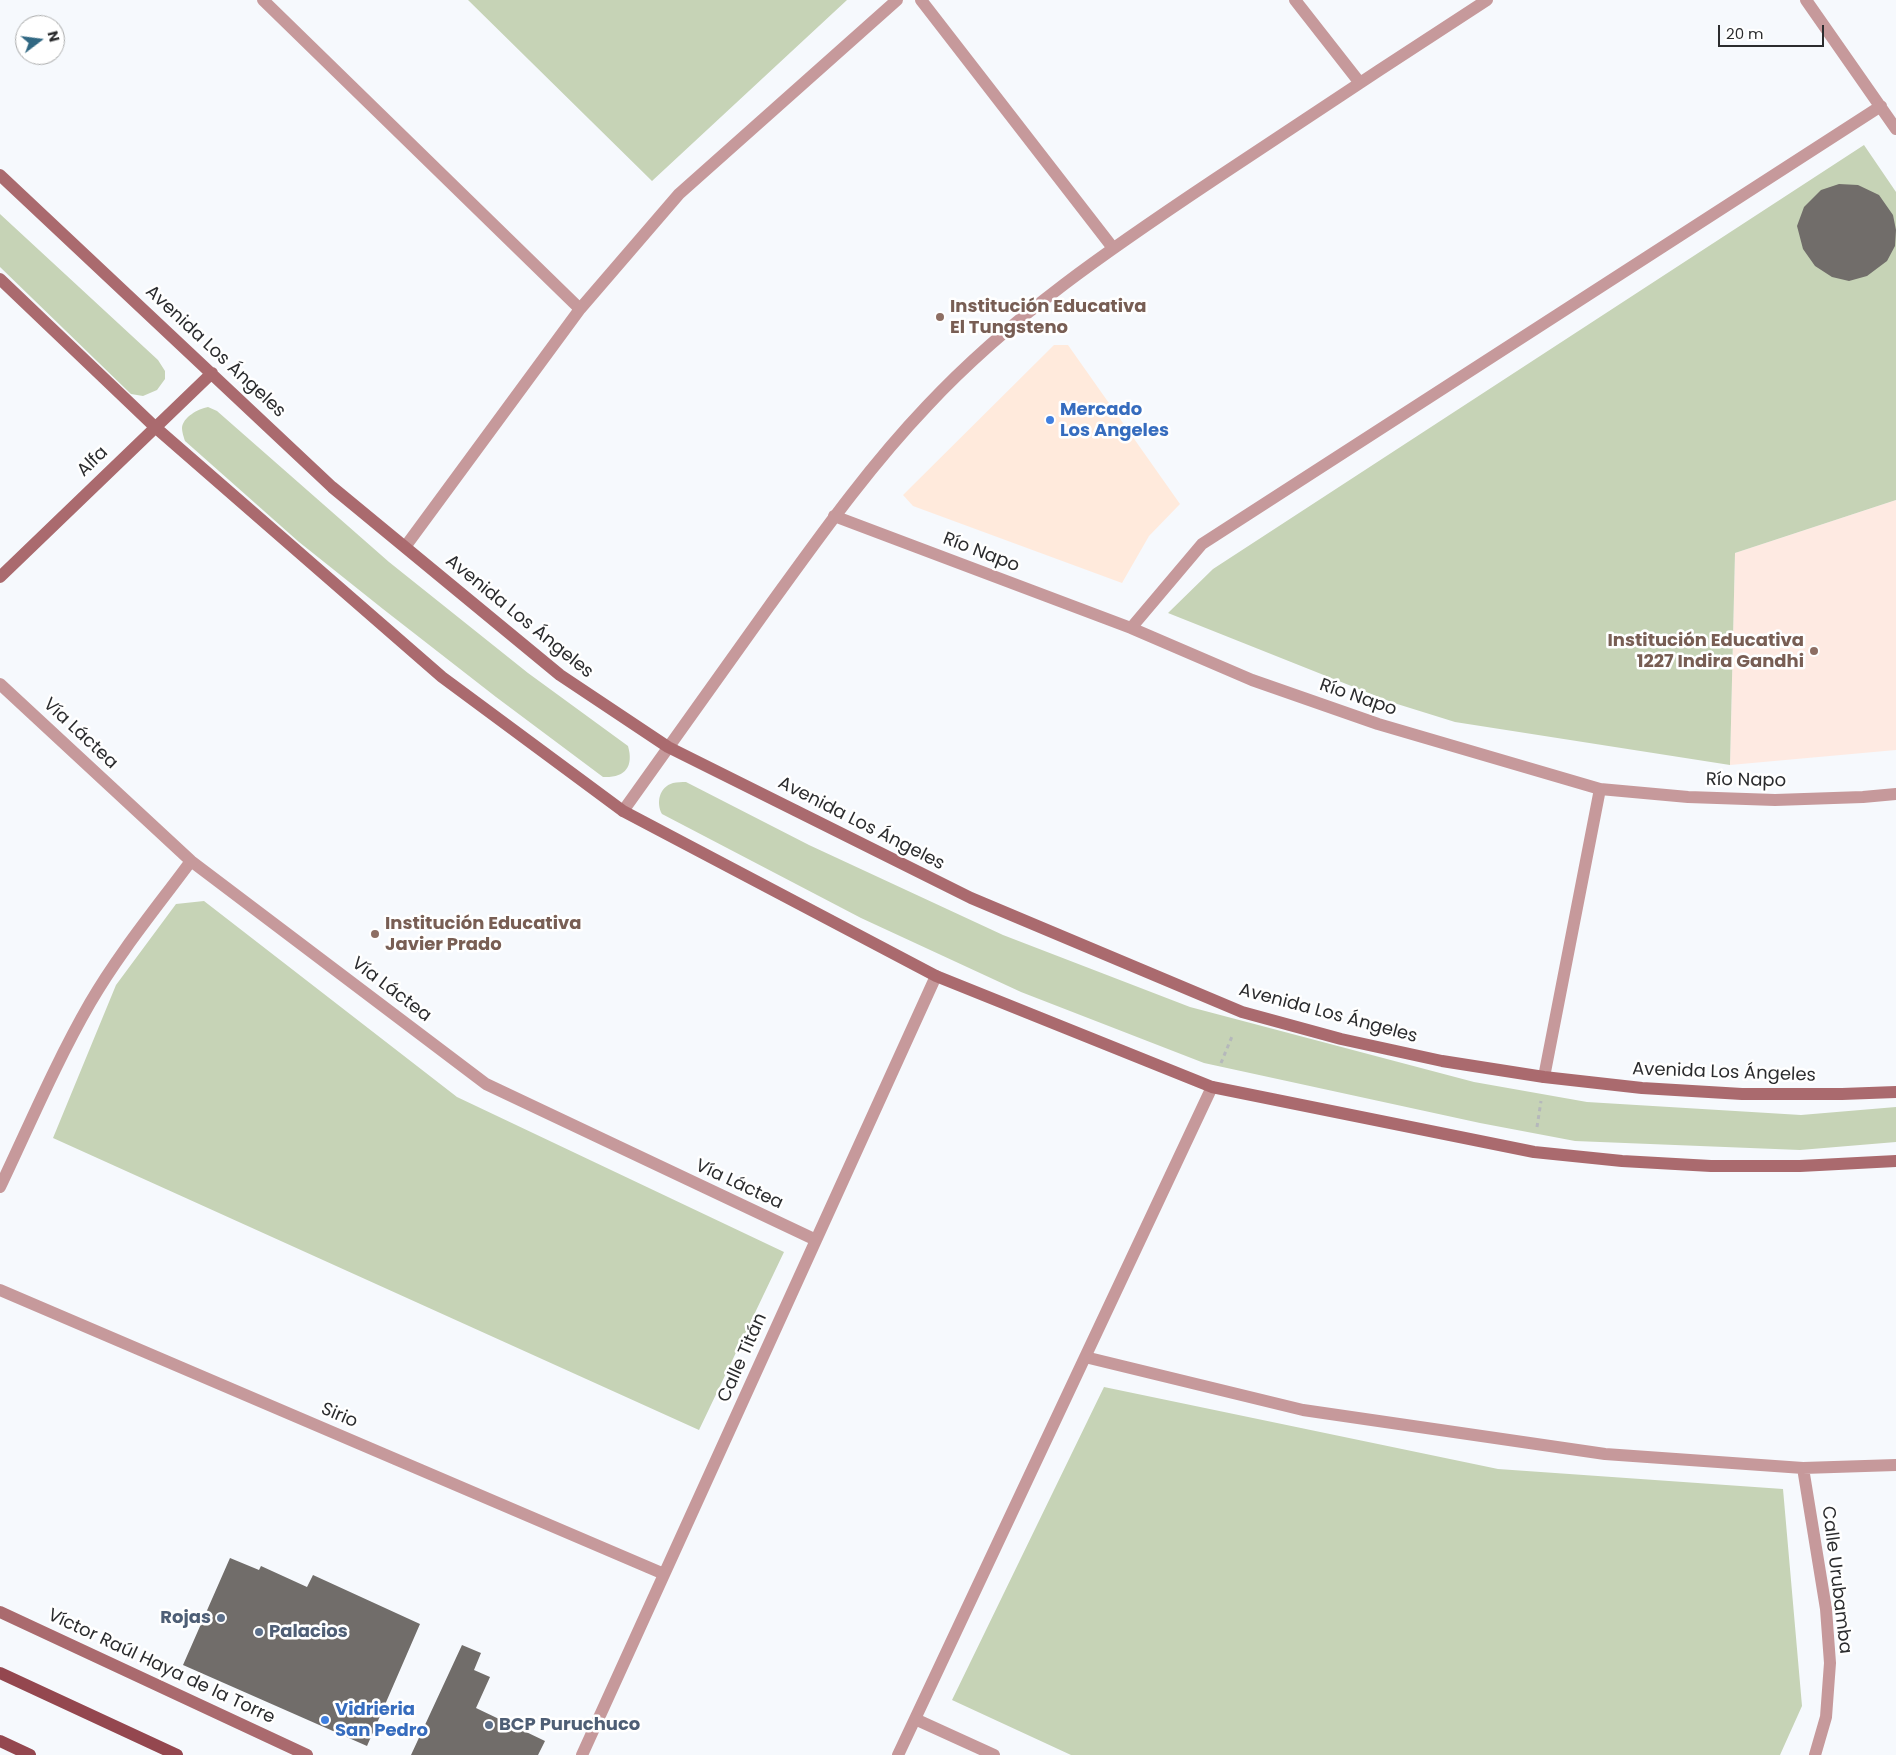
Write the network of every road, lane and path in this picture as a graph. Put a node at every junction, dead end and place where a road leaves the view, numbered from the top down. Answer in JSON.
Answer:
{"nodes":[{"id":1,"x":263,"y":0,"type":"edge"},
{"id":2,"x":897,"y":0,"type":"edge"},
{"id":3,"x":921,"y":0,"type":"edge"},
{"id":4,"x":1296,"y":0,"type":"edge"},
{"id":5,"x":1487,"y":0,"type":"edge"},
{"id":6,"x":1806,"y":0,"type":"edge"},
{"id":7,"x":1360,"y":83,"type":"junction"},
{"id":8,"x":1881,"y":106,"type":"junction"},
{"id":9,"x":1896,"y":129,"type":"edge"},
{"id":10,"x":0,"y":175,"type":"edge"},
{"id":11,"x":1113,"y":248,"type":"junction"},
{"id":12,"x":0,"y":279,"type":"edge"},
{"id":13,"x":580,"y":309,"type":"junction"},
{"id":14,"x":212,"y":373,"type":"junction"},
{"id":15,"x":155,"y":428,"type":"junction"},
{"id":16,"x":834,"y":516,"type":"junction"},
{"id":17,"x":405,"y":547,"type":"junction"},
{"id":18,"x":0,"y":577,"type":"edge"},
{"id":19,"x":1131,"y":628,"type":"junction"},
{"id":20,"x":0,"y":684,"type":"edge"},
{"id":21,"x":668,"y":747,"type":"junction"},
{"id":22,"x":1600,"y":789,"type":"junction"},
{"id":23,"x":1896,"y":794,"type":"edge"},
{"id":24,"x":623,"y":810,"type":"junction"},
{"id":25,"x":191,"y":861,"type":"junction"},
{"id":26,"x":936,"y":976,"type":"junction"},
{"id":27,"x":1242,"y":1012,"type":"junction"},
{"id":28,"x":1544,"y":1077,"type":"junction"},
{"id":29,"x":1212,"y":1087,"type":"junction"},
{"id":30,"x":1896,"y":1092,"type":"edge"},
{"id":31,"x":1534,"y":1152,"type":"junction"},
{"id":32,"x":1896,"y":1161,"type":"edge"},
{"id":33,"x":0,"y":1187,"type":"edge"},
{"id":34,"x":816,"y":1240,"type":"junction"},
{"id":35,"x":0,"y":1290,"type":"edge"},
{"id":36,"x":1085,"y":1357,"type":"junction"},
{"id":37,"x":1896,"y":1465,"type":"edge"},
{"id":38,"x":1803,"y":1468,"type":"junction"},
{"id":39,"x":664,"y":1574,"type":"junction"},
{"id":40,"x":0,"y":1612,"type":"edge"},
{"id":41,"x":0,"y":1672,"type":"edge"},
{"id":42,"x":915,"y":1719,"type":"junction"},
{"id":43,"x":0,"y":1741,"type":"edge"},
{"id":44,"x":30,"y":1755,"type":"edge"},
{"id":45,"x":177,"y":1755,"type":"edge"},
{"id":46,"x":307,"y":1755,"type":"edge"},
{"id":47,"x":582,"y":1755,"type":"edge"},
{"id":48,"x":898,"y":1755,"type":"edge"},
{"id":49,"x":994,"y":1755,"type":"edge"},
{"id":50,"x":1815,"y":1755,"type":"edge"}],
"edges":[{"from":1,"to":13,"type":"street"},
{"from":2,"to":13,"type":"street"},
{"from":3,"to":11,"type":"street"},
{"from":4,"to":7,"type":"street"},
{"from":5,"to":7,"type":"street"},
{"from":6,"to":8,"type":"street"},
{"from":7,"to":11,"type":"street"},
{"from":8,"to":9,"type":"street"},
{"from":8,"to":19,"type":"street"},
{"from":10,"to":14,"type":"street","name":"Avenida Los Ángeles"},
{"from":11,"to":16,"type":"street"},
{"from":12,"to":15,"type":"street"},
{"from":13,"to":17,"type":"street"},
{"from":14,"to":15,"type":"street","name":"Alfa"},
{"from":14,"to":17,"type":"street","name":"Avenida Los Ángeles"},
{"from":15,"to":18,"type":"street","name":"Alfa"},
{"from":15,"to":24,"type":"street"},
{"from":16,"to":19,"type":"street","name":"Río Napo"},
{"from":16,"to":21,"type":"street"},
{"from":17,"to":21,"type":"street","name":"Avenida Los Ángeles"},
{"from":19,"to":22,"type":"street","name":"Río Napo"},
{"from":20,"to":25,"type":"street","name":"Vía Láctea"},
{"from":21,"to":24,"type":"street"},
{"from":21,"to":27,"type":"street","name":"Avenida Los Ángeles"},
{"from":22,"to":23,"type":"street","name":"Río Napo"},
{"from":22,"to":28,"type":"street"},
{"from":24,"to":26,"type":"street"},
{"from":25,"to":33,"type":"street"},
{"from":25,"to":34,"type":"street","name":"Vía Láctea"},
{"from":26,"to":29,"type":"street"},
{"from":26,"to":34,"type":"street","name":"Calle Titán"},
{"from":27,"to":28,"type":"street","name":"Avenida Los Ángeles"},
{"from":27,"to":29,"type":"path"},
{"from":28,"to":30,"type":"street","name":"Avenida Los Ángeles"},
{"from":28,"to":31,"type":"path"},
{"from":29,"to":31,"type":"street"},
{"from":29,"to":36,"type":"street"},
{"from":31,"to":32,"type":"street"},
{"from":34,"to":39,"type":"street","name":"Calle Titán"},
{"from":35,"to":39,"type":"street","name":"Sirio"},
{"from":36,"to":38,"type":"street"},
{"from":36,"to":42,"type":"street"},
{"from":37,"to":38,"type":"street"},
{"from":38,"to":50,"type":"street","name":"Calle Urubamba"},
{"from":39,"to":47,"type":"street","name":"Calle Titán"},
{"from":40,"to":46,"type":"street","name":"Víctor Raúl Haya de la Torre"},
{"from":41,"to":45,"type":"main road"},
{"from":42,"to":48,"type":"street"},
{"from":42,"to":49,"type":"street"},
{"from":43,"to":44,"type":"main road"}]}
